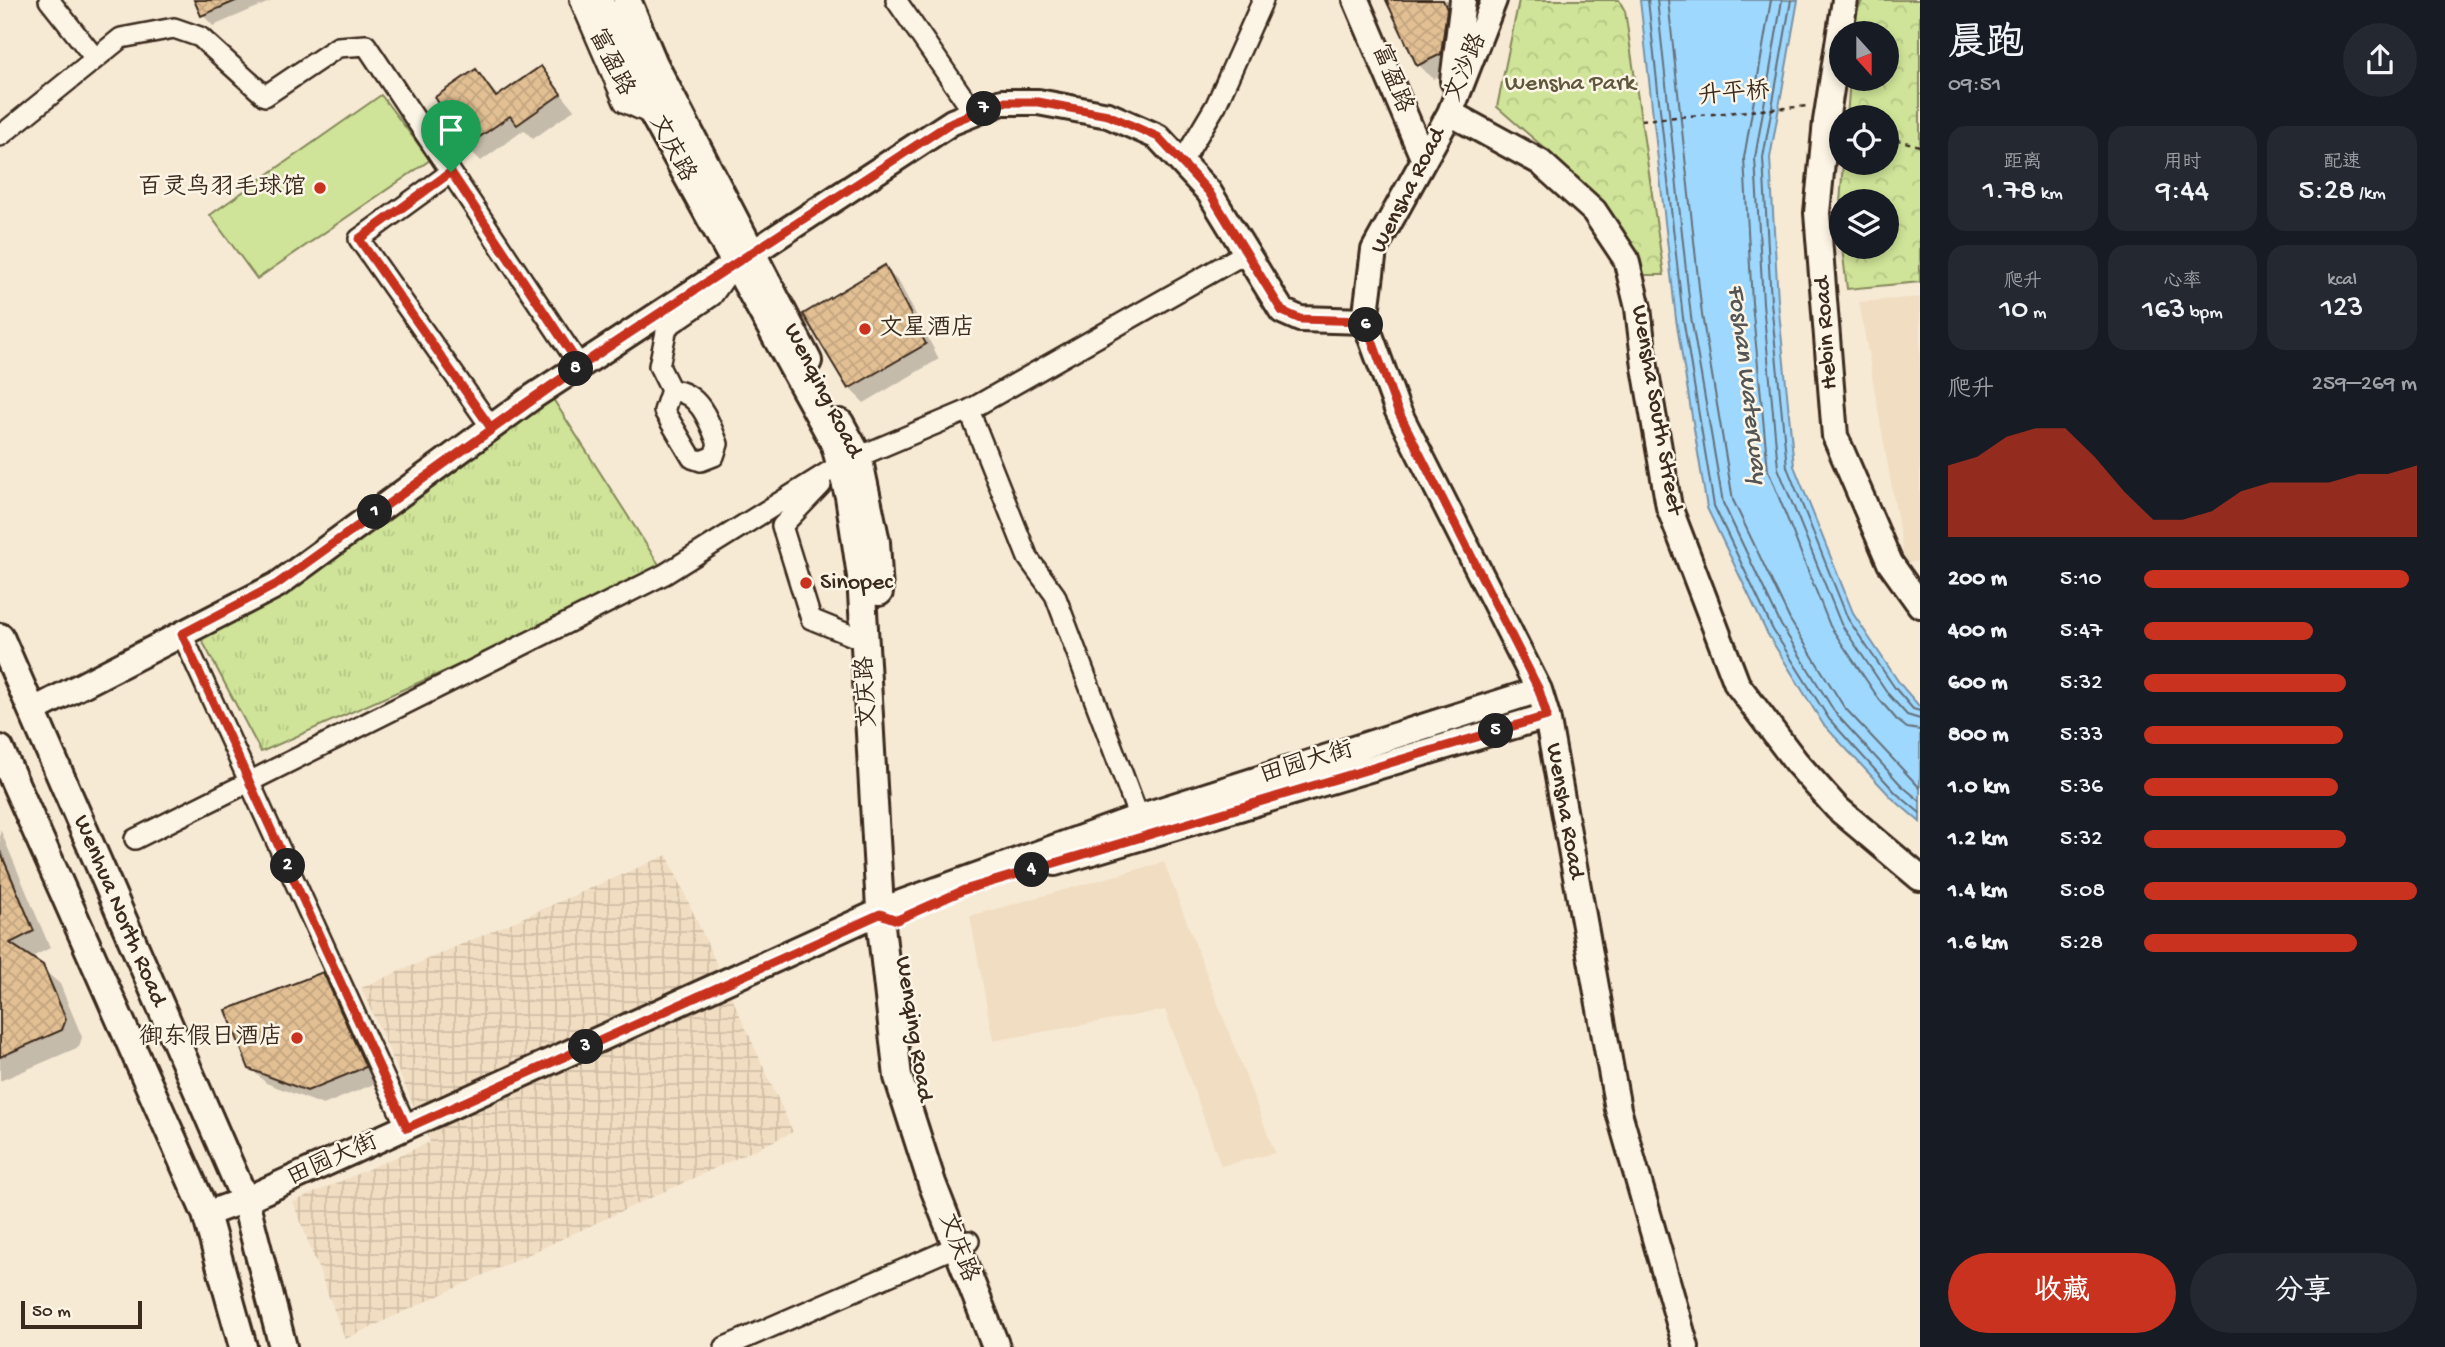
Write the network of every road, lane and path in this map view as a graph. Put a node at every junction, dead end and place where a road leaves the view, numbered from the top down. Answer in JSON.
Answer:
{"nodes":[{"id":1,"x":49,"y":0,"type":"edge"},
{"id":2,"x":580,"y":0,"type":"edge"},
{"id":3,"x":599,"y":0,"type":"edge"},
{"id":4,"x":627,"y":0,"type":"edge"},
{"id":5,"x":896,"y":0,"type":"edge"},
{"id":6,"x":1263,"y":0,"type":"edge"},
{"id":7,"x":1356,"y":0,"type":"edge"},
{"id":8,"x":1845,"y":0,"type":"edge"},
{"id":9,"x":1463,"y":1,"type":"edge"},
{"id":10,"x":1494,"y":2,"type":"edge"},
{"id":11,"x":95,"y":58,"type":"junction"},
{"id":12,"x":643,"y":69,"type":"junction"},
{"id":13,"x":1829,"y":104,"type":"junction"},
{"id":14,"x":974,"y":113,"type":"junction"},
{"id":15,"x":1450,"y":113,"type":"junction"},
{"id":16,"x":653,"y":115,"type":"junction"},
{"id":17,"x":1641,"y":120,"type":"dead end"},
{"id":18,"x":0,"y":136,"type":"edge"},
{"id":19,"x":1899,"y":140,"type":"edge"},
{"id":20,"x":1920,"y":146,"type":"edge"},
{"id":21,"x":1424,"y":160,"type":"junction"},
{"id":22,"x":1182,"y":162,"type":"junction"},
{"id":23,"x":451,"y":172,"type":"junction"},
{"id":24,"x":1244,"y":254,"type":"junction"},
{"id":25,"x":743,"y":259,"type":"junction"},
{"id":26,"x":1365,"y":321,"type":"junction"},
{"id":27,"x":580,"y":366,"type":"junction"},
{"id":28,"x":671,"y":390,"type":"dead end"},
{"id":29,"x":969,"y":410,"type":"junction"},
{"id":30,"x":491,"y":428,"type":"junction"},
{"id":31,"x":849,"y":460,"type":"junction"},
{"id":32,"x":1920,"y":605,"type":"edge"},
{"id":33,"x":182,"y":634,"type":"junction"},
{"id":34,"x":0,"y":637,"type":"edge"},
{"id":35,"x":865,"y":641,"type":"junction"},
{"id":36,"x":1539,"y":690,"type":"junction"},
{"id":37,"x":32,"y":711,"type":"junction"},
{"id":38,"x":1547,"y":716,"type":"junction"},
{"id":39,"x":0,"y":749,"type":"edge"},
{"id":40,"x":249,"y":782,"type":"junction"},
{"id":41,"x":1142,"y":827,"type":"junction"},
{"id":42,"x":135,"y":839,"type":"dead end"},
{"id":43,"x":1920,"y":878,"type":"edge"},
{"id":44,"x":891,"y":913,"type":"junction"},
{"id":45,"x":407,"y":1128,"type":"junction"},
{"id":46,"x":245,"y":1200,"type":"junction"},
{"id":47,"x":206,"y":1214,"type":"junction"},
{"id":48,"x":963,"y":1243,"type":"junction"},
{"id":49,"x":243,"y":1347,"type":"edge"},
{"id":50,"x":283,"y":1347,"type":"edge"},
{"id":51,"x":725,"y":1347,"type":"edge"},
{"id":52,"x":996,"y":1347,"type":"edge"},
{"id":53,"x":1011,"y":1347,"type":"edge"},
{"id":54,"x":1686,"y":1347,"type":"edge"}],
"edges":[{"from":1,"to":11,"type":"street"},
{"from":2,"to":16,"type":"street","name":"富盈路"},
{"from":3,"to":12,"type":"main road"},
{"from":4,"to":12,"type":"main road"},
{"from":5,"to":14,"type":"street"},
{"from":6,"to":22,"type":"street"},
{"from":7,"to":21,"type":"street","name":"富盈路"},
{"from":8,"to":13,"type":"street","name":"Hebin Road"},
{"from":9,"to":15,"type":"street","name":"文沙路"},
{"from":10,"to":15,"type":"street","name":"文沙路"},
{"from":11,"to":18,"type":"street"},
{"from":11,"to":23,"type":"street"},
{"from":12,"to":16,"type":"main road","name":"文庆路"},
{"from":12,"to":25,"type":"main road","name":"Wenqing Road"},
{"from":13,"to":17,"type":"path","name":"升平桥"},
{"from":13,"to":32,"type":"street","name":"Hebin Road"},
{"from":14,"to":22,"type":"street"},
{"from":14,"to":25,"type":"street"},
{"from":15,"to":21,"type":"street","name":"Wensha Road"},
{"from":15,"to":43,"type":"street","name":"Wensha South Street"},
{"from":16,"to":25,"type":"main road","name":"文庆路"},
{"from":19,"to":20,"type":"path"},
{"from":21,"to":26,"type":"street","name":"Wensha Road"},
{"from":22,"to":24,"type":"street"},
{"from":23,"to":27,"type":"street"},
{"from":23,"to":30,"type":"street"},
{"from":24,"to":26,"type":"street"},
{"from":24,"to":29,"type":"street"},
{"from":25,"to":27,"type":"street"},
{"from":25,"to":28,"type":"street"},
{"from":25,"to":31,"type":"main road","name":"Wenqing Road"},
{"from":26,"to":36,"type":"street","name":"Wensha Road"},
{"from":27,"to":30,"type":"street"},
{"from":29,"to":31,"type":"street"},
{"from":29,"to":41,"type":"street"},
{"from":30,"to":33,"type":"street"},
{"from":31,"to":35,"type":"main road","name":"文庆路"},
{"from":31,"to":35,"type":"street"},
{"from":31,"to":40,"type":"street"},
{"from":31,"to":44,"type":"main road","name":"Wenqing Road"},
{"from":33,"to":37,"type":"street"},
{"from":33,"to":40,"type":"street"},
{"from":34,"to":37,"type":"main road","name":"Wenhua North Road"},
{"from":35,"to":44,"type":"main road","name":"文庆路"},
{"from":36,"to":38,"type":"street","name":"Wensha Road"},
{"from":36,"to":41,"type":"street","name":"田园大街"},
{"from":37,"to":46,"type":"main road","name":"Wenhua North Road"},
{"from":38,"to":41,"type":"street","name":"田园大街"},
{"from":38,"to":54,"type":"street","name":"Wensha Road"},
{"from":39,"to":47,"type":"main road","name":"Wenhua North Road"},
{"from":40,"to":42,"type":"street"},
{"from":40,"to":45,"type":"street"},
{"from":41,"to":44,"type":"street","name":"田园大街"},
{"from":44,"to":45,"type":"street","name":"田园大街"},
{"from":44,"to":48,"type":"main road","name":"Wenqing Road"},
{"from":45,"to":46,"type":"street","name":"田园大街"},
{"from":46,"to":47,"type":"street","name":"田园大街"},
{"from":46,"to":50,"type":"main road","name":"Wenhua North Road"},
{"from":47,"to":49,"type":"main road","name":"Wenhua North Road"},
{"from":48,"to":51,"type":"street"},
{"from":48,"to":52,"type":"main road","name":"文庆路"},
{"from":48,"to":53,"type":"main road","name":"文庆路"}]}
